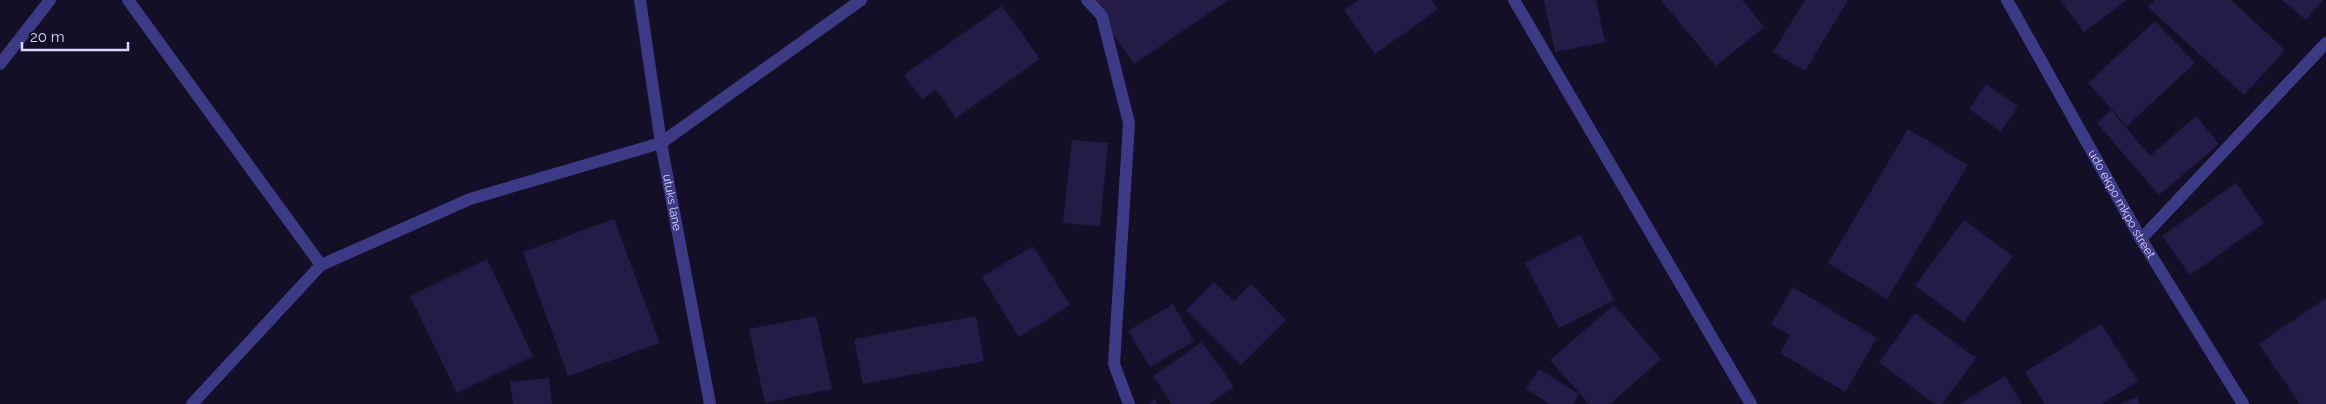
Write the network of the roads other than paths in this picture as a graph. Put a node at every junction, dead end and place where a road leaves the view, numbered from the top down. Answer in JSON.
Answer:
{"nodes":[{"id":1,"x":50,"y":0,"type":"edge"},
{"id":2,"x":128,"y":0,"type":"edge"},
{"id":3,"x":640,"y":0,"type":"edge"},
{"id":4,"x":861,"y":0,"type":"edge"},
{"id":5,"x":1087,"y":0,"type":"edge"},
{"id":6,"x":1514,"y":0,"type":"edge"},
{"id":7,"x":2007,"y":0,"type":"edge"},
{"id":8,"x":2326,"y":43,"type":"edge"},
{"id":9,"x":0,"y":64,"type":"edge"},
{"id":10,"x":662,"y":143,"type":"junction"},
{"id":11,"x":2142,"y":239,"type":"junction"},
{"id":12,"x":321,"y":265,"type":"junction"},
{"id":13,"x":192,"y":404,"type":"edge"},
{"id":14,"x":710,"y":404,"type":"edge"},
{"id":15,"x":1129,"y":404,"type":"edge"},
{"id":16,"x":1752,"y":404,"type":"edge"},
{"id":17,"x":2243,"y":404,"type":"edge"}],
"edges":[{"from":1,"to":9,"type":"street"},
{"from":2,"to":12,"type":"street"},
{"from":3,"to":10,"type":"street","name":"utuks lane"},
{"from":4,"to":10,"type":"street"},
{"from":5,"to":15,"type":"street"},
{"from":6,"to":16,"type":"street"},
{"from":7,"to":11,"type":"street","name":"udo ekpo mkpo street"},
{"from":8,"to":11,"type":"street"},
{"from":10,"to":12,"type":"street"},
{"from":10,"to":14,"type":"street","name":"utuks lane"},
{"from":11,"to":17,"type":"street","name":"udo ekpo mkpo street"},
{"from":12,"to":13,"type":"street"}]}
